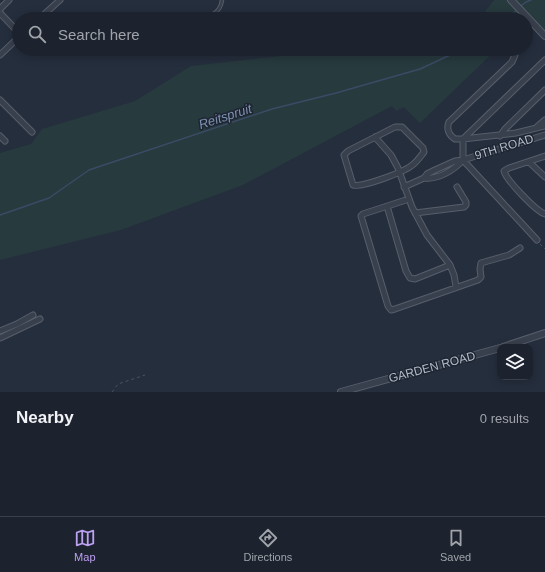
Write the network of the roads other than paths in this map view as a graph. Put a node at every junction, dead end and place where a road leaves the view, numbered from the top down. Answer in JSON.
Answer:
{"nodes":[{"id":1,"x":9,"y":0,"type":"edge"},
{"id":2,"x":60,"y":0,"type":"edge"},
{"id":3,"x":222,"y":0,"type":"edge"},
{"id":4,"x":511,"y":0,"type":"edge"},
{"id":5,"x":0,"y":9,"type":"edge"},
{"id":6,"x":47,"y":12,"type":"edge"},
{"id":7,"x":217,"y":12,"type":"edge"},
{"id":8,"x":522,"y":12,"type":"edge"},
{"id":9,"x":0,"y":13,"type":"edge"},
{"id":10,"x":533,"y":23,"type":"edge"},
{"id":11,"x":12,"y":26,"type":"edge"},
{"id":12,"x":545,"y":36,"type":"edge"},
{"id":13,"x":12,"y":44,"type":"edge"},
{"id":14,"x":0,"y":55,"type":"edge"},
{"id":15,"x":515,"y":56,"type":"edge"},
{"id":16,"x":545,"y":60,"type":"edge"},
{"id":17,"x":545,"y":90,"type":"edge"},
{"id":18,"x":0,"y":100,"type":"edge"},
{"id":19,"x":545,"y":120,"type":"edge"},
{"id":20,"x":545,"y":126,"type":"edge"},
{"id":21,"x":536,"y":129,"type":"junction"},
{"id":22,"x":32,"y":132,"type":"dead end"},
{"id":23,"x":545,"y":135,"type":"edge"},
{"id":24,"x":0,"y":136,"type":"edge"},
{"id":25,"x":500,"y":136,"type":"junction"},
{"id":26,"x":375,"y":137,"type":"junction"},
{"id":27,"x":463,"y":139,"type":"junction"},
{"id":28,"x":5,"y":141,"type":"dead end"},
{"id":29,"x":545,"y":156,"type":"edge"},
{"id":30,"x":463,"y":160,"type":"junction"},
{"id":31,"x":529,"y":162,"type":"junction"},
{"id":32,"x":400,"y":172,"type":"junction"},
{"id":33,"x":424,"y":178,"type":"junction"},
{"id":34,"x":545,"y":178,"type":"edge"},
{"id":35,"x":404,"y":187,"type":"junction"},
{"id":36,"x":457,"y":187,"type":"dead end"},
{"id":37,"x":409,"y":199,"type":"junction"},
{"id":38,"x":387,"y":206,"type":"junction"},
{"id":39,"x":415,"y":213,"type":"junction"},
{"id":40,"x":545,"y":214,"type":"edge"},
{"id":41,"x":537,"y":240,"type":"road end"},
{"id":42,"x":520,"y":248,"type":"dead end"},
{"id":43,"x":450,"y":265,"type":"junction"},
{"id":44,"x":456,"y":287,"type":"junction"},
{"id":45,"x":33,"y":314,"type":"dead end"},
{"id":46,"x":40,"y":320,"type":"dead end"},
{"id":47,"x":0,"y":331,"type":"edge"},
{"id":48,"x":545,"y":333,"type":"edge"},
{"id":49,"x":0,"y":338,"type":"edge"},
{"id":50,"x":512,"y":344,"type":"edge"},
{"id":51,"x":497,"y":349,"type":"edge"},
{"id":52,"x":341,"y":392,"type":"edge"}],
"edges":[{"from":1,"to":5,"type":"street"},
{"from":2,"to":6,"type":"street"},
{"from":3,"to":7,"type":"lane"},
{"from":4,"to":8,"type":"street"},
{"from":9,"to":11,"type":"street"},
{"from":10,"to":12,"type":"street"},
{"from":13,"to":14,"type":"street"},
{"from":15,"to":27,"type":"street"},
{"from":16,"to":27,"type":"street"},
{"from":17,"to":25,"type":"street"},
{"from":18,"to":22,"type":"street"},
{"from":19,"to":21,"type":"street"},
{"from":20,"to":21,"type":"street"},
{"from":21,"to":25,"type":"street"},
{"from":23,"to":30,"type":"street","name":"9TH ROAD"},
{"from":24,"to":28,"type":"street"},
{"from":25,"to":27,"type":"street"},
{"from":26,"to":32,"type":"street"},
{"from":26,"to":32,"type":"street"},
{"from":26,"to":32,"type":"street"},
{"from":27,"to":30,"type":"street"},
{"from":29,"to":31,"type":"street"},
{"from":30,"to":33,"type":"street","name":"9TH ROAD"},
{"from":30,"to":33,"type":"street"},
{"from":30,"to":41,"type":"street"},
{"from":31,"to":34,"type":"street"},
{"from":31,"to":40,"type":"street"},
{"from":32,"to":35,"type":"street"},
{"from":33,"to":35,"type":"street"},
{"from":35,"to":37,"type":"street"},
{"from":36,"to":39,"type":"street"},
{"from":37,"to":38,"type":"street"},
{"from":37,"to":39,"type":"street"},
{"from":38,"to":43,"type":"street"},
{"from":38,"to":44,"type":"street"},
{"from":39,"to":43,"type":"street"},
{"from":42,"to":44,"type":"street"},
{"from":43,"to":44,"type":"street"},
{"from":45,"to":47,"type":"street"},
{"from":46,"to":49,"type":"street"},
{"from":48,"to":50,"type":"street"},
{"from":51,"to":52,"type":"street","name":"GARDEN ROAD"}]}
